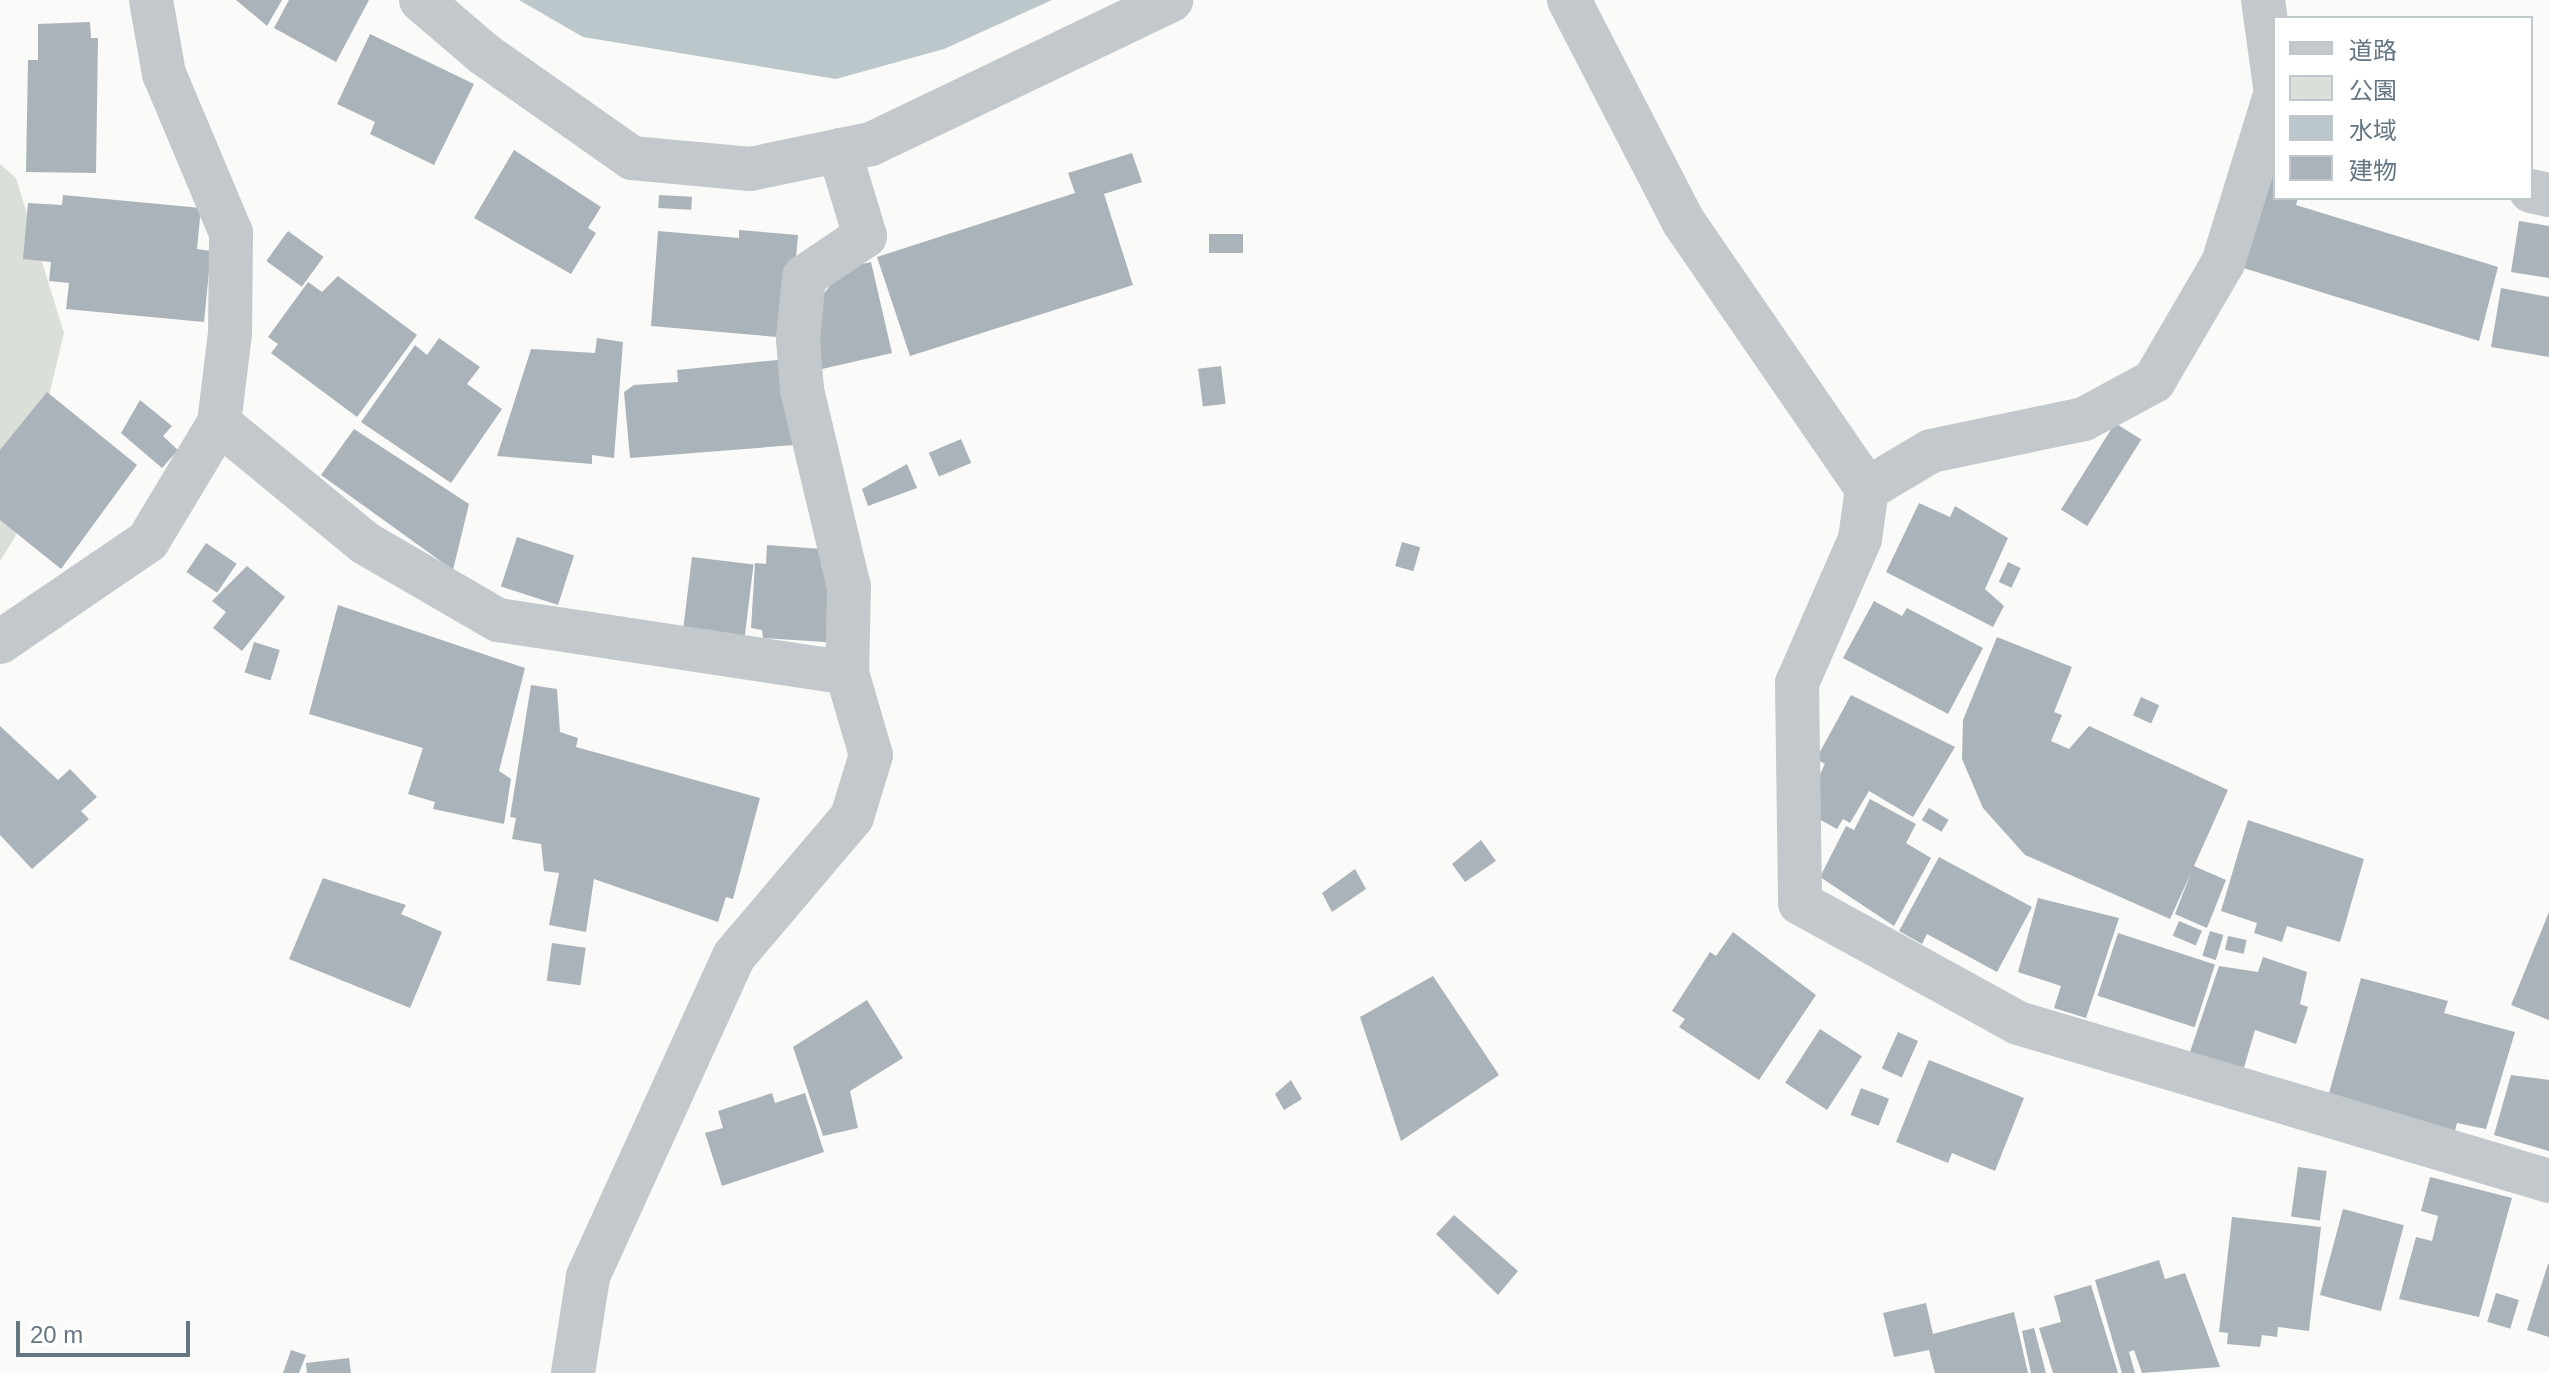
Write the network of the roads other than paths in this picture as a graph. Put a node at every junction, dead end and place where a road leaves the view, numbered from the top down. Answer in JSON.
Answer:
{"nodes":[{"id":1,"x":151,"y":0,"type":"edge"},
{"id":2,"x":421,"y":0,"type":"edge"},
{"id":3,"x":1171,"y":0,"type":"edge"},
{"id":4,"x":1569,"y":0,"type":"edge"},
{"id":5,"x":2263,"y":0,"type":"edge"},
{"id":6,"x":2273,"y":72,"type":"edge"},
{"id":7,"x":2273,"y":101,"type":"edge"},
{"id":8,"x":839,"y":150,"type":"junction"},
{"id":9,"x":219,"y":423,"type":"junction"},
{"id":10,"x":1867,"y":489,"type":"junction"},
{"id":11,"x":0,"y":642,"type":"edge"},
{"id":12,"x":847,"y":673,"type":"junction"},
{"id":13,"x":2549,"y":1181,"type":"edge"},
{"id":14,"x":573,"y":1373,"type":"edge"}],
"edges":[{"from":1,"to":9,"type":"street"},
{"from":2,"to":8,"type":"street"},
{"from":3,"to":8,"type":"street"},
{"from":4,"to":10,"type":"street"},
{"from":5,"to":6,"type":"street"},
{"from":7,"to":10,"type":"street"},
{"from":8,"to":12,"type":"street"},
{"from":9,"to":11,"type":"street"},
{"from":9,"to":12,"type":"street"},
{"from":10,"to":13,"type":"street"},
{"from":12,"to":14,"type":"street"}]}
